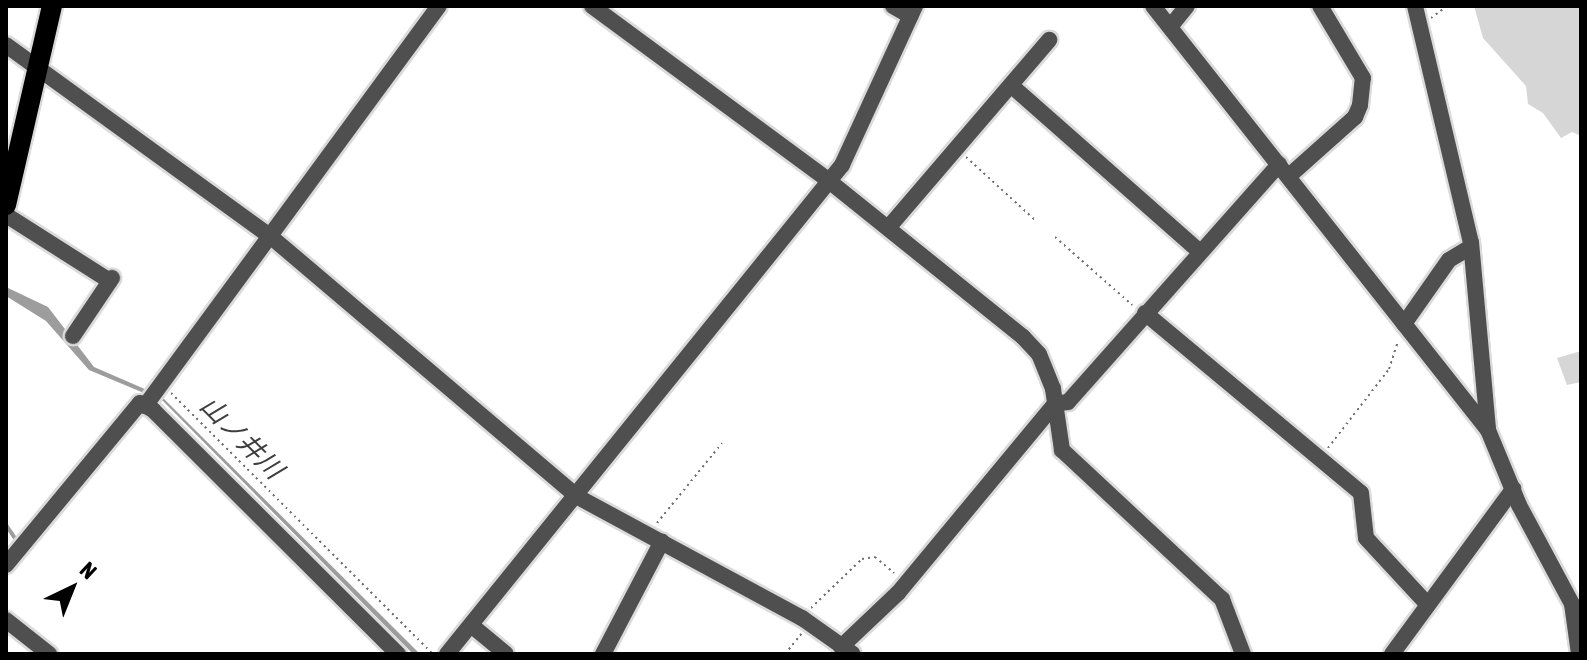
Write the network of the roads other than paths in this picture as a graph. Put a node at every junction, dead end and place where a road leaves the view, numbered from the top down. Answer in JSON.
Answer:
{"nodes":[{"id":1,"x":52,"y":6,"type":"edge"},
{"id":2,"x":439,"y":6,"type":"edge"},
{"id":3,"x":592,"y":6,"type":"edge"},
{"id":4,"x":893,"y":6,"type":"edge"},
{"id":5,"x":1153,"y":6,"type":"edge"},
{"id":6,"x":1187,"y":6,"type":"edge"},
{"id":7,"x":1320,"y":6,"type":"edge"},
{"id":8,"x":1415,"y":6,"type":"edge"},
{"id":9,"x":912,"y":11,"type":"edge"},
{"id":10,"x":1170,"y":27,"type":"junction"},
{"id":11,"x":1049,"y":40,"type":"dead end"},
{"id":12,"x":6,"y":45,"type":"edge"},
{"id":13,"x":37,"y":67,"type":"junction"},
{"id":14,"x":1013,"y":87,"type":"junction"},
{"id":15,"x":1284,"y":170,"type":"junction"},
{"id":16,"x":829,"y":181,"type":"junction"},
{"id":17,"x":6,"y":205,"type":"edge"},
{"id":18,"x":6,"y":215,"type":"edge"},
{"id":19,"x":888,"y":228,"type":"junction"},
{"id":20,"x":270,"y":236,"type":"junction"},
{"id":21,"x":1471,"y":247,"type":"junction"},
{"id":22,"x":1200,"y":252,"type":"junction"},
{"id":23,"x":1144,"y":314,"type":"junction"},
{"id":24,"x":1406,"y":325,"type":"junction"},
{"id":25,"x":73,"y":336,"type":"dead end"},
{"id":26,"x":1055,"y":404,"type":"junction"},
{"id":27,"x":145,"y":406,"type":"junction"},
{"id":28,"x":1488,"y":430,"type":"junction"},
{"id":29,"x":1513,"y":489,"type":"junction"},
{"id":30,"x":578,"y":497,"type":"junction"},
{"id":31,"x":655,"y":538,"type":"junction"},
{"id":32,"x":6,"y":565,"type":"edge"},
{"id":33,"x":1428,"y":605,"type":"junction"},
{"id":34,"x":6,"y":620,"type":"edge"},
{"id":35,"x":471,"y":625,"type":"junction"},
{"id":36,"x":847,"y":650,"type":"edge"},
{"id":37,"x":49,"y":654,"type":"edge"},
{"id":38,"x":398,"y":654,"type":"edge"},
{"id":39,"x":447,"y":654,"type":"edge"},
{"id":40,"x":506,"y":654,"type":"edge"},
{"id":41,"x":603,"y":654,"type":"edge"},
{"id":42,"x":1243,"y":654,"type":"edge"},
{"id":43,"x":1392,"y":654,"type":"edge"},
{"id":44,"x":1579,"y":654,"type":"edge"}],
"edges":[{"from":1,"to":13,"type":"main road"},
{"from":2,"to":20,"type":"street"},
{"from":3,"to":16,"type":"street"},
{"from":4,"to":9,"type":"street"},
{"from":5,"to":10,"type":"street"},
{"from":6,"to":10,"type":"street"},
{"from":7,"to":15,"type":"street"},
{"from":8,"to":21,"type":"street"},
{"from":9,"to":16,"type":"street"},
{"from":10,"to":15,"type":"street"},
{"from":11,"to":14,"type":"street"},
{"from":12,"to":13,"type":"street"},
{"from":13,"to":17,"type":"main road"},
{"from":13,"to":20,"type":"street"},
{"from":14,"to":19,"type":"street"},
{"from":14,"to":22,"type":"street"},
{"from":15,"to":22,"type":"street"},
{"from":15,"to":24,"type":"street"},
{"from":16,"to":19,"type":"street"},
{"from":16,"to":30,"type":"street"},
{"from":18,"to":25,"type":"street"},
{"from":19,"to":26,"type":"street"},
{"from":20,"to":27,"type":"street"},
{"from":20,"to":30,"type":"street"},
{"from":21,"to":24,"type":"street"},
{"from":21,"to":28,"type":"street"},
{"from":22,"to":23,"type":"street"},
{"from":23,"to":26,"type":"street"},
{"from":23,"to":33,"type":"street"},
{"from":24,"to":28,"type":"street"},
{"from":26,"to":36,"type":"street"},
{"from":26,"to":42,"type":"street"},
{"from":27,"to":32,"type":"street"},
{"from":27,"to":38,"type":"street"},
{"from":28,"to":29,"type":"street"},
{"from":29,"to":33,"type":"street"},
{"from":29,"to":44,"type":"street"},
{"from":30,"to":31,"type":"street"},
{"from":30,"to":35,"type":"street"},
{"from":31,"to":36,"type":"street"},
{"from":31,"to":41,"type":"street"},
{"from":33,"to":43,"type":"street"},
{"from":34,"to":37,"type":"street"},
{"from":35,"to":39,"type":"street"},
{"from":35,"to":40,"type":"street"}]}
